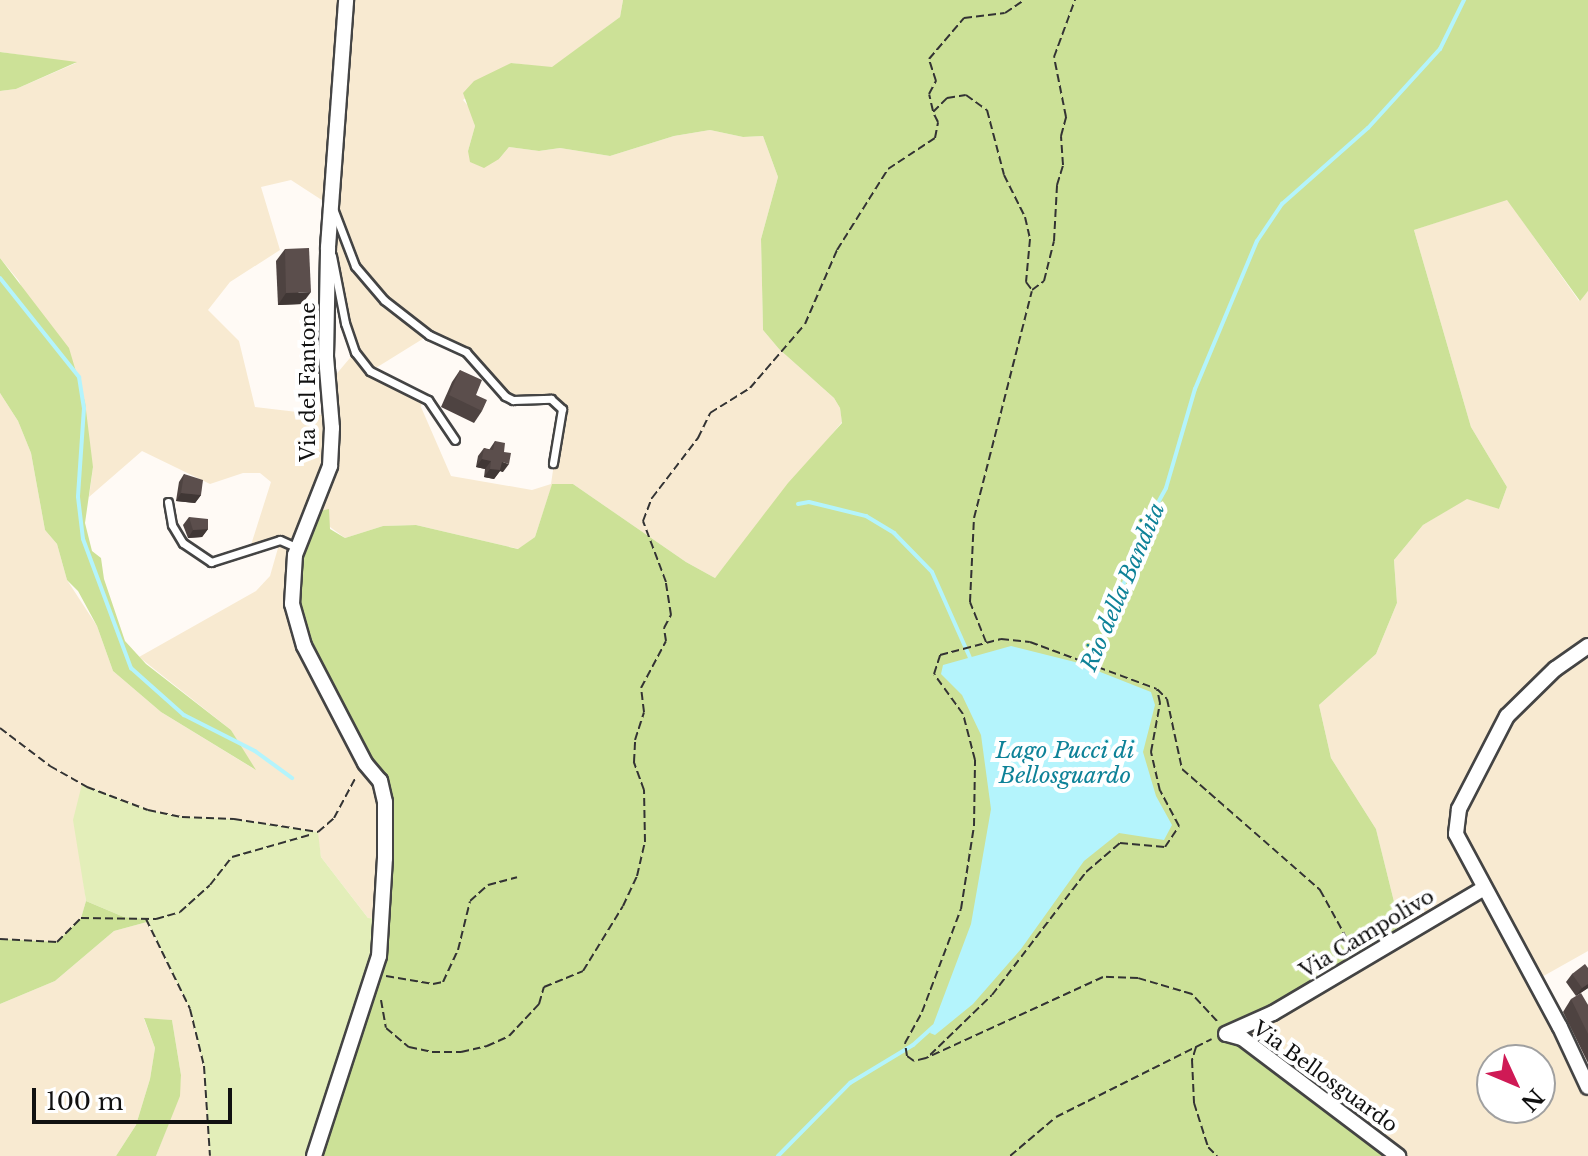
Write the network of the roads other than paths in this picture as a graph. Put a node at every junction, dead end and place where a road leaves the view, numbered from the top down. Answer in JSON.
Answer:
{"nodes":[{"id":1,"x":346,"y":0,"type":"edge"},
{"id":2,"x":331,"y":205,"type":"junction"},
{"id":3,"x":328,"y":247,"type":"junction"},
{"id":4,"x":455,"y":440,"type":"dead end"},
{"id":5,"x":553,"y":463,"type":"dead end"},
{"id":6,"x":168,"y":502,"type":"dead end"},
{"id":7,"x":298,"y":548,"type":"junction"},
{"id":8,"x":1588,"y":646,"type":"edge"},
{"id":9,"x":1484,"y":888,"type":"junction"},
{"id":10,"x":1226,"y":1034,"type":"joint"},
{"id":11,"x":1588,"y":1087,"type":"edge"},
{"id":12,"x":314,"y":1156,"type":"edge"},
{"id":13,"x":1398,"y":1156,"type":"edge"}],
"edges":[{"from":1,"to":2,"type":"street","name":"Via del Fantone"},
{"from":2,"to":3,"type":"street","name":"Via del Fantone"},
{"from":2,"to":5,"type":"lane"},
{"from":3,"to":4,"type":"lane"},
{"from":3,"to":7,"type":"street","name":"Via del Fantone"},
{"from":6,"to":7,"type":"lane"},
{"from":7,"to":12,"type":"street","name":"Via del Fantone"},
{"from":8,"to":9,"type":"street"},
{"from":9,"to":10,"type":"street","name":"Via Campolivo"},
{"from":9,"to":11,"type":"street"},
{"from":10,"to":13,"type":"street","name":"Via Bellosguardo"}]}
